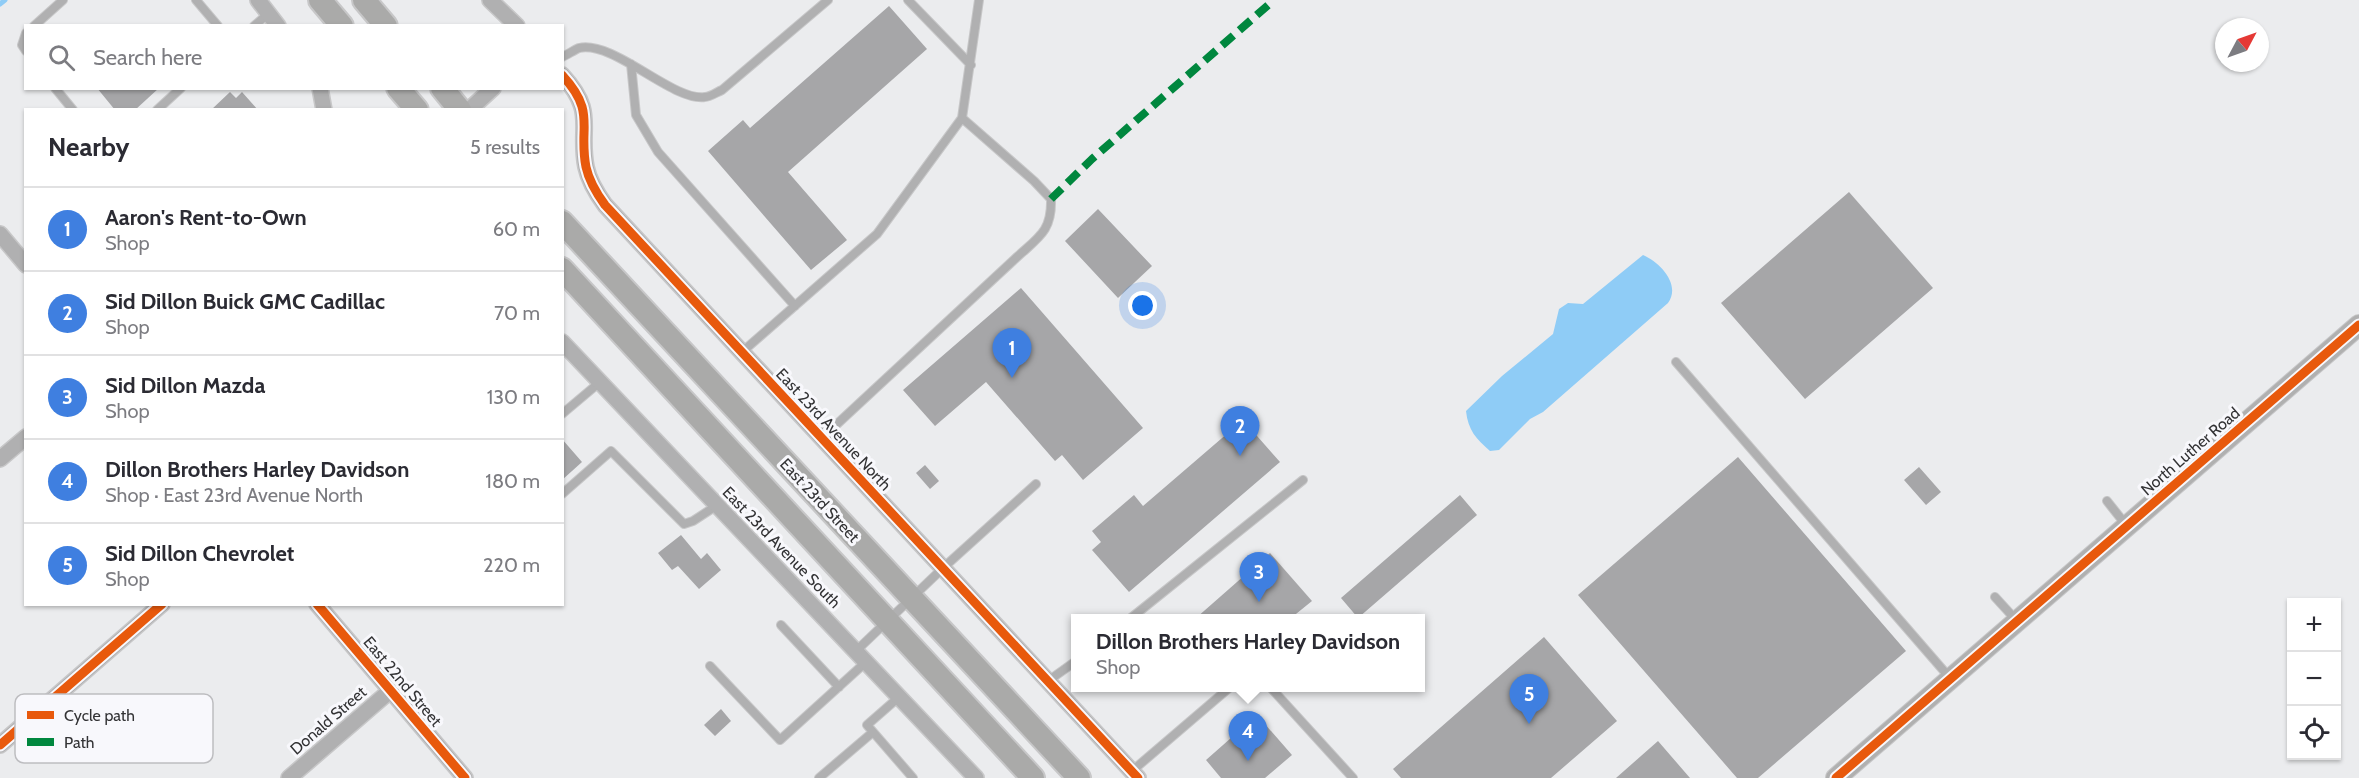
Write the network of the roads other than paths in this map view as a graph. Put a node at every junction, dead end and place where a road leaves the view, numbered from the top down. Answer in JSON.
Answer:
{"nodes":[{"id":1,"x":63,"y":0,"type":"edge"},
{"id":2,"x":196,"y":0,"type":"edge"},
{"id":3,"x":258,"y":0,"type":"edge"},
{"id":4,"x":320,"y":0,"type":"edge"},
{"id":5,"x":364,"y":0,"type":"edge"},
{"id":6,"x":490,"y":0,"type":"edge"},
{"id":7,"x":828,"y":0,"type":"edge"},
{"id":8,"x":908,"y":0,"type":"edge"},
{"id":9,"x":979,"y":0,"type":"edge"},
{"id":10,"x":269,"y":13,"type":"junction"},
{"id":11,"x":36,"y":24,"type":"edge"},
{"id":12,"x":216,"y":24,"type":"edge"},
{"id":13,"x":256,"y":24,"type":"edge"},
{"id":14,"x":277,"y":24,"type":"edge"},
{"id":15,"x":340,"y":24,"type":"edge"},
{"id":16,"x":384,"y":24,"type":"edge"},
{"id":17,"x":516,"y":24,"type":"edge"},
{"id":18,"x":564,"y":56,"type":"edge"},
{"id":19,"x":631,"y":64,"type":"junction"},
{"id":20,"x":971,"y":65,"type":"junction"},
{"id":21,"x":564,"y":78,"type":"edge"},
{"id":22,"x":57,"y":90,"type":"edge"},
{"id":23,"x":179,"y":90,"type":"edge"},
{"id":24,"x":320,"y":90,"type":"edge"},
{"id":25,"x":400,"y":90,"type":"edge"},
{"id":26,"x":444,"y":90,"type":"edge"},
{"id":27,"x":491,"y":90,"type":"edge"},
{"id":28,"x":71,"y":108,"type":"edge"},
{"id":29,"x":159,"y":108,"type":"edge"},
{"id":30,"x":324,"y":108,"type":"edge"},
{"id":31,"x":415,"y":108,"type":"edge"},
{"id":32,"x":458,"y":108,"type":"edge"},
{"id":33,"x":471,"y":108,"type":"edge"},
{"id":34,"x":962,"y":118,"type":"junction"},
{"id":35,"x":564,"y":224,"type":"edge"},
{"id":36,"x":0,"y":234,"type":"edge"},
{"id":37,"x":24,"y":263,"type":"edge"},
{"id":38,"x":564,"y":271,"type":"edge"},
{"id":39,"x":795,"y":306,"type":"junction"},
{"id":40,"x":2359,"y":325,"type":"edge"},
{"id":41,"x":564,"y":344,"type":"edge"},
{"id":42,"x":742,"y":352,"type":"junction"},
{"id":43,"x":1676,"y":362,"type":"dead end"},
{"id":44,"x":600,"y":382,"type":"junction"},
{"id":45,"x":564,"y":412,"type":"edge"},
{"id":46,"x":822,"y":438,"type":"junction"},
{"id":47,"x":24,"y":439,"type":"edge"},
{"id":48,"x":0,"y":459,"type":"edge"},
{"id":49,"x":1303,"y":480,"type":"dead end"},
{"id":50,"x":1036,"y":484,"type":"dead end"},
{"id":51,"x":564,"y":492,"type":"edge"},
{"id":52,"x":2108,"y":501,"type":"dead end"},
{"id":53,"x":716,"y":506,"type":"junction"},
{"id":54,"x":2127,"y":526,"type":"junction"},
{"id":55,"x":943,"y":568,"type":"junction"},
{"id":56,"x":1995,"y":597,"type":"dead end"},
{"id":57,"x":912,"y":598,"type":"junction"},
{"id":58,"x":160,"y":606,"type":"edge"},
{"id":59,"x":319,"y":606,"type":"edge"},
{"id":60,"x":1136,"y":614,"type":"edge"},
{"id":61,"x":888,"y":621,"type":"junction"},
{"id":62,"x":2017,"y":621,"type":"junction"},
{"id":63,"x":782,"y":626,"type":"dead end"},
{"id":64,"x":862,"y":656,"type":"junction"},
{"id":65,"x":1071,"y":665,"type":"edge"},
{"id":66,"x":710,"y":666,"type":"dead end"},
{"id":67,"x":1950,"y":679,"type":"junction"},
{"id":68,"x":1048,"y":681,"type":"junction"},
{"id":69,"x":839,"y":687,"type":"junction"},
{"id":70,"x":391,"y":690,"type":"junction"},
{"id":71,"x":1224,"y":692,"type":"edge"},
{"id":72,"x":1276,"y":692,"type":"edge"},
{"id":73,"x":59,"y":694,"type":"edge"},
{"id":74,"x":901,"y":696,"type":"junction"},
{"id":75,"x":15,"y":732,"type":"edge"},
{"id":76,"x":873,"y":732,"type":"junction"},
{"id":77,"x":0,"y":745,"type":"edge"},
{"id":78,"x":1135,"y":775,"type":"edge"},
{"id":79,"x":289,"y":778,"type":"edge"},
{"id":80,"x":465,"y":778,"type":"edge"},
{"id":81,"x":819,"y":778,"type":"edge"},
{"id":82,"x":913,"y":778,"type":"edge"},
{"id":83,"x":974,"y":778,"type":"edge"},
{"id":84,"x":1033,"y":778,"type":"edge"},
{"id":85,"x":1079,"y":778,"type":"edge"},
{"id":86,"x":1353,"y":778,"type":"edge"},
{"id":87,"x":1836,"y":778,"type":"edge"}],
"edges":[{"from":1,"to":11,"type":"lane"},
{"from":2,"to":12,"type":"lane"},
{"from":3,"to":10,"type":"street"},
{"from":4,"to":15,"type":"main road"},
{"from":5,"to":16,"type":"main road"},
{"from":6,"to":17,"type":"street"},
{"from":7,"to":19,"type":"lane"},
{"from":8,"to":20,"type":"lane"},
{"from":9,"to":20,"type":"lane"},
{"from":10,"to":13,"type":"lane"},
{"from":10,"to":14,"type":"street"},
{"from":18,"to":19,"type":"lane"},
{"from":19,"to":39,"type":"lane"},
{"from":20,"to":34,"type":"lane"},
{"from":21,"to":42,"type":"street","name":"East 23rd Avenue North"},
{"from":22,"to":28,"type":"lane"},
{"from":23,"to":29,"type":"lane"},
{"from":24,"to":30,"type":"street"},
{"from":25,"to":31,"type":"main road"},
{"from":26,"to":32,"type":"main road"},
{"from":27,"to":33,"type":"street"},
{"from":34,"to":39,"type":"lane"},
{"from":34,"to":46,"type":"lane"},
{"from":35,"to":57,"type":"main road","name":"East 23rd Street"},
{"from":36,"to":37,"type":"street"},
{"from":38,"to":61,"type":"main road","name":"East 23rd Street"},
{"from":39,"to":42,"type":"lane"},
{"from":40,"to":54,"type":"street","name":"North Luther Road"},
{"from":41,"to":44,"type":"street","name":"East 23rd Avenue South"},
{"from":42,"to":46,"type":"street","name":"East 23rd Avenue North"},
{"from":43,"to":67,"type":"lane"},
{"from":44,"to":45,"type":"lane"},
{"from":44,"to":53,"type":"street","name":"East 23rd Avenue South"},
{"from":46,"to":55,"type":"street","name":"East 23rd Avenue North"},
{"from":47,"to":48,"type":"street"},
{"from":49,"to":60,"type":"lane"},
{"from":50,"to":55,"type":"lane"},
{"from":51,"to":53,"type":"lane"},
{"from":52,"to":54,"type":"lane"},
{"from":53,"to":64,"type":"street","name":"East 23rd Avenue South"},
{"from":54,"to":62,"type":"street","name":"North Luther Road"},
{"from":55,"to":57,"type":"lane"},
{"from":55,"to":68,"type":"street","name":"East 23rd Avenue North"},
{"from":56,"to":62,"type":"lane"},
{"from":57,"to":61,"type":"lane"},
{"from":57,"to":85,"type":"main road","name":"East 23rd Street"},
{"from":58,"to":73,"type":"street"},
{"from":59,"to":70,"type":"street","name":"East 22nd Street"},
{"from":61,"to":64,"type":"lane"},
{"from":61,"to":84,"type":"main road","name":"East 23rd Street"},
{"from":62,"to":67,"type":"street","name":"North Luther Road"},
{"from":63,"to":69,"type":"lane"},
{"from":64,"to":69,"type":"lane"},
{"from":64,"to":74,"type":"street","name":"East 23rd Avenue South"},
{"from":65,"to":68,"type":"lane"},
{"from":66,"to":69,"type":"lane"},
{"from":67,"to":87,"type":"street","name":"North Luther Road"},
{"from":68,"to":78,"type":"street","name":"East 23rd Avenue North"},
{"from":70,"to":79,"type":"street","name":"Donald Street"},
{"from":70,"to":80,"type":"street","name":"East 22nd Street"},
{"from":71,"to":78,"type":"lane"},
{"from":72,"to":86,"type":"lane"},
{"from":74,"to":76,"type":"lane"},
{"from":74,"to":83,"type":"street","name":"East 23rd Avenue South"},
{"from":75,"to":77,"type":"street"},
{"from":76,"to":81,"type":"lane"},
{"from":76,"to":82,"type":"lane"}]}
